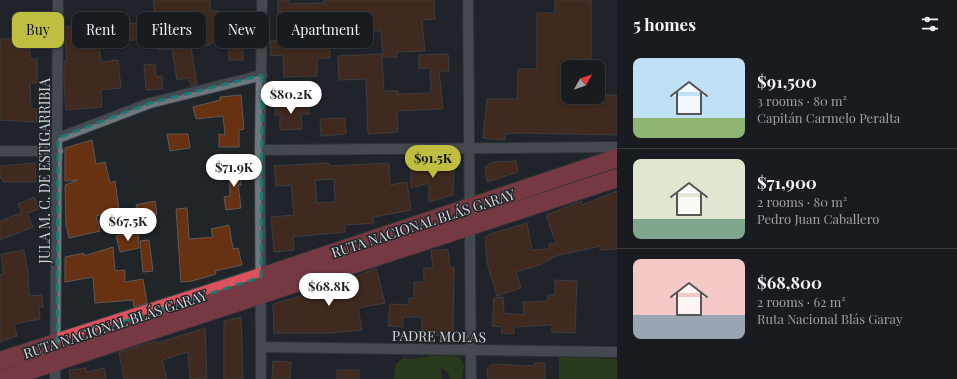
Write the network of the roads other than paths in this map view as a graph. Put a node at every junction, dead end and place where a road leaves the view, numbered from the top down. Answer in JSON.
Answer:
{"nodes":[{"id":1,"x":58,"y":0,"type":"edge"},
{"id":2,"x":262,"y":0,"type":"edge"},
{"id":3,"x":468,"y":0,"type":"edge"},
{"id":4,"x":262,"y":75,"type":"junction"},
{"id":5,"x":58,"y":138,"type":"junction"},
{"id":6,"x":617,"y":147,"type":"edge"},
{"id":7,"x":470,"y":148,"type":"junction"},
{"id":8,"x":260,"y":150,"type":"junction"},
{"id":9,"x":0,"y":151,"type":"edge"},
{"id":10,"x":58,"y":151,"type":"junction"},
{"id":11,"x":617,"y":158,"type":"edge"},
{"id":12,"x":617,"y":178,"type":"edge"},
{"id":13,"x":471,"y":207,"type":"junction"},
{"id":14,"x":470,"y":226,"type":"junction"},
{"id":15,"x":261,"y":277,"type":"junction"},
{"id":16,"x":260,"y":295,"type":"junction"},
{"id":17,"x":57,"y":343,"type":"junction"},
{"id":18,"x":261,"y":347,"type":"junction"},
{"id":19,"x":471,"y":350,"type":"junction"},
{"id":20,"x":617,"y":352,"type":"edge"},
{"id":21,"x":0,"y":361,"type":"edge"},
{"id":22,"x":55,"y":361,"type":"junction"},
{"id":23,"x":3,"y":379,"type":"edge"},
{"id":24,"x":56,"y":379,"type":"edge"},
{"id":25,"x":261,"y":379,"type":"edge"},
{"id":26,"x":471,"y":379,"type":"edge"}],
"edges":[{"from":1,"to":5,"type":"street","name":"JULA M. C. DE ESTIGARRIBIA"},
{"from":2,"to":4,"type":"street"},
{"from":3,"to":7,"type":"street"},
{"from":4,"to":5,"type":"street"},
{"from":4,"to":8,"type":"street"},
{"from":5,"to":10,"type":"street","name":"JULA M. C. DE ESTIGARRIBIA"},
{"from":6,"to":7,"type":"street"},
{"from":7,"to":8,"type":"street"},
{"from":7,"to":13,"type":"street"},
{"from":8,"to":15,"type":"street"},
{"from":9,"to":10,"type":"street"},
{"from":10,"to":17,"type":"street","name":"JULA M. C. DE ESTIGARRIBIA"},
{"from":11,"to":13,"type":"highway","name":"RUTA NACIONAL BLÁS GARAY"},
{"from":12,"to":14,"type":"highway","name":"RUTA NACIONAL BLÁS GARAY"},
{"from":13,"to":14,"type":"street"},
{"from":13,"to":15,"type":"highway","name":"RUTA NACIONAL BLÁS GARAY"},
{"from":14,"to":16,"type":"highway","name":"RUTA NACIONAL BLÁS GARAY"},
{"from":14,"to":19,"type":"street"},
{"from":15,"to":16,"type":"street"},
{"from":15,"to":17,"type":"highway","name":"RUTA NACIONAL BLÁS GARAY"},
{"from":16,"to":18,"type":"street"},
{"from":16,"to":22,"type":"highway","name":"RUTA NACIONAL BLÁS GARAY"},
{"from":17,"to":21,"type":"highway","name":"RUTA NACIONAL BLÁS GARAY"},
{"from":17,"to":22,"type":"street","name":"JULA M. C. DE ESTIGARRIBIA"},
{"from":18,"to":19,"type":"street","name":"PADRE MOLAS"},
{"from":18,"to":25,"type":"street"},
{"from":19,"to":20,"type":"street","name":"PADRE MOLAS"},
{"from":19,"to":26,"type":"street"},
{"from":22,"to":23,"type":"highway","name":"RUTA NACIONAL BLÁS GARAY"},
{"from":22,"to":24,"type":"street","name":"JULA M. C. DE ESTIGARRIBIA"}]}
